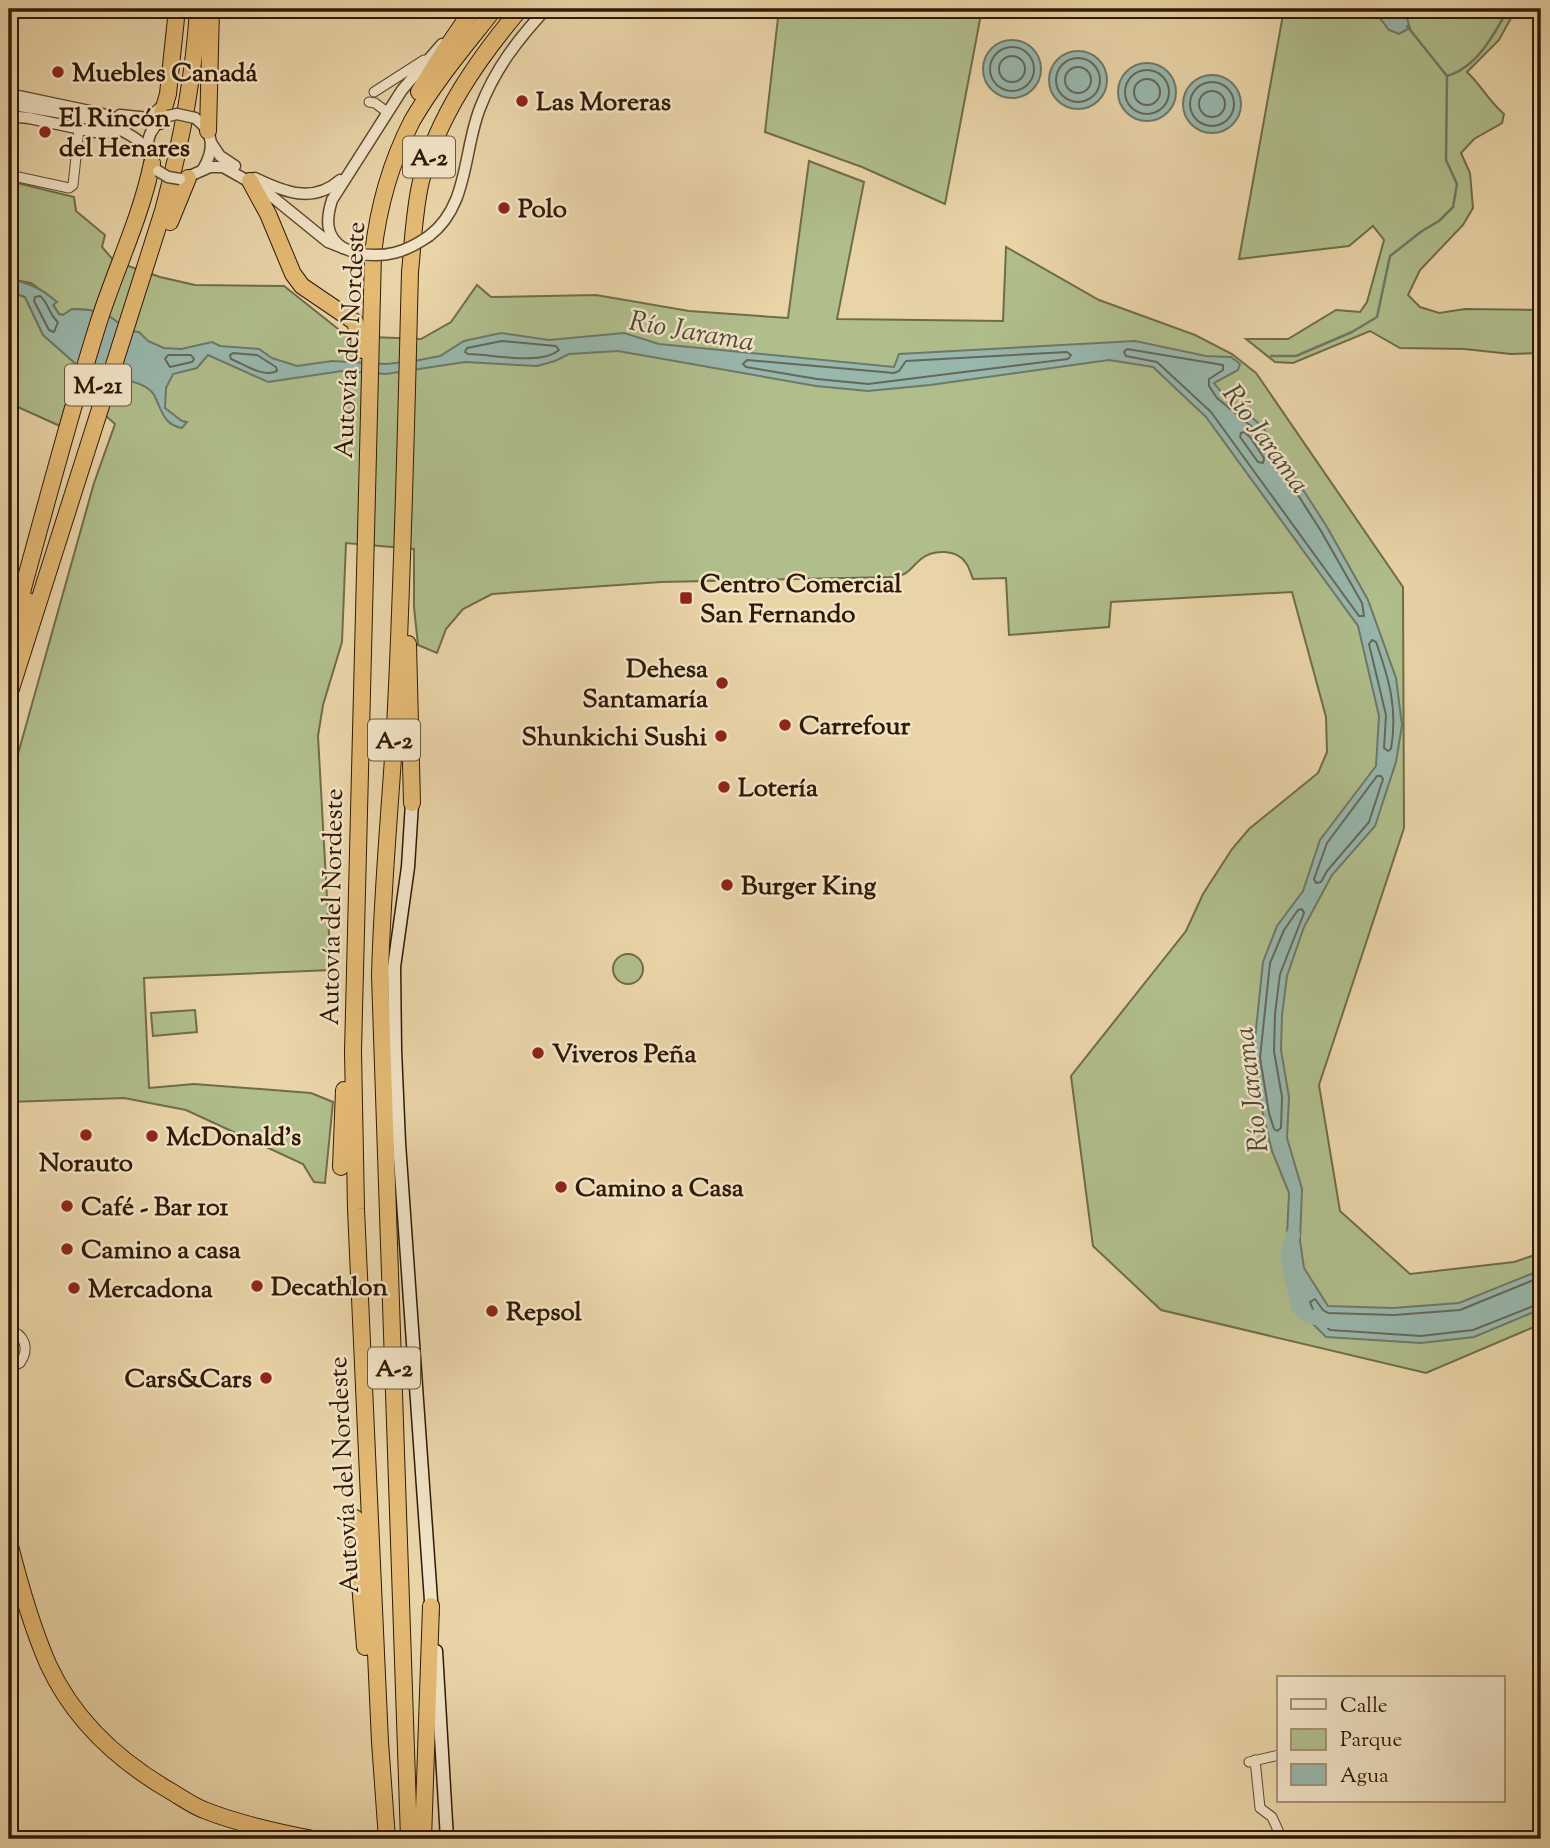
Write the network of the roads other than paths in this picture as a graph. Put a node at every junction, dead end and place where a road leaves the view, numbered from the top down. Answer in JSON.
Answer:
{"nodes":[{"id":1,"x":177,"y":9,"type":"edge"},
{"id":2,"x":187,"y":9,"type":"edge"},
{"id":3,"x":198,"y":9,"type":"edge"},
{"id":4,"x":211,"y":9,"type":"edge"},
{"id":5,"x":473,"y":9,"type":"edge"},
{"id":6,"x":494,"y":9,"type":"edge"},
{"id":7,"x":520,"y":9,"type":"edge"},
{"id":8,"x":546,"y":9,"type":"edge"},
{"id":9,"x":434,"y":53,"type":"junction"},
{"id":10,"x":374,"y":92,"type":"dead end"},
{"id":11,"x":9,"y":94,"type":"edge"},
{"id":12,"x":168,"y":94,"type":"junction"},
{"id":13,"x":369,"y":102,"type":"dead end"},
{"id":14,"x":9,"y":104,"type":"edge"},
{"id":15,"x":387,"y":112,"type":"junction"},
{"id":16,"x":9,"y":116,"type":"edge"},
{"id":17,"x":99,"y":118,"type":"junction"},
{"id":18,"x":161,"y":121,"type":"junction"},
{"id":19,"x":126,"y":127,"type":"junction"},
{"id":20,"x":79,"y":129,"type":"junction"},
{"id":21,"x":210,"y":138,"type":"junction"},
{"id":22,"x":152,"y":161,"type":"junction"},
{"id":23,"x":203,"y":169,"type":"junction"},
{"id":24,"x":352,"y":169,"type":"junction"},
{"id":25,"x":9,"y":175,"type":"edge"},
{"id":26,"x":184,"y":179,"type":"junction"},
{"id":27,"x":250,"y":181,"type":"junction"},
{"id":28,"x":383,"y":198,"type":"junction"},
{"id":29,"x":343,"y":248,"type":"junction"},
{"id":30,"x":131,"y":315,"type":"junction"},
{"id":31,"x":364,"y":329,"type":"junction"},
{"id":32,"x":84,"y":462,"type":"junction"},
{"id":33,"x":402,"y":583,"type":"junction"},
{"id":34,"x":9,"y":639,"type":"edge"},
{"id":35,"x":9,"y":656,"type":"edge"},
{"id":36,"x":9,"y":695,"type":"edge"},
{"id":37,"x":9,"y":710,"type":"edge"},
{"id":38,"x":412,"y":803,"type":"joint"},
{"id":39,"x":353,"y":1051,"type":"junction"},
{"id":40,"x":341,"y":1167,"type":"dead end"},
{"id":41,"x":9,"y":1330,"type":"edge"},
{"id":42,"x":9,"y":1368,"type":"edge"},
{"id":43,"x":355,"y":1518,"type":"dead end"},
{"id":44,"x":9,"y":1542,"type":"edge"},
{"id":45,"x":431,"y":1606,"type":"junction"},
{"id":46,"x":380,"y":1742,"type":"junction"},
{"id":47,"x":1277,"y":1755,"type":"edge"},
{"id":48,"x":9,"y":1839,"type":"edge"},
{"id":49,"x":16,"y":1839,"type":"edge"},
{"id":50,"x":218,"y":1839,"type":"edge"},
{"id":51,"x":313,"y":1839,"type":"edge"},
{"id":52,"x":387,"y":1839,"type":"edge"},
{"id":53,"x":409,"y":1839,"type":"edge"},
{"id":54,"x":423,"y":1839,"type":"edge"},
{"id":55,"x":447,"y":1839,"type":"edge"},
{"id":56,"x":1282,"y":1839,"type":"edge"}],
"edges":[{"from":1,"to":12,"type":"highway"},
{"from":2,"to":30,"type":"highway","number":"M-21"},
{"from":3,"to":30,"type":"highway","number":"M-21"},
{"from":4,"to":21,"type":"highway"},
{"from":5,"to":9,"type":"street"},
{"from":5,"to":28,"type":"highway"},
{"from":6,"to":28,"type":"highway","name":"Autovía del Nordeste","number":"A-2"},
{"from":7,"to":33,"type":"highway","name":"Autovía del Nordeste","number":"A-2"},
{"from":8,"to":29,"type":"street","bridge":true},
{"from":9,"to":10,"type":"street"},
{"from":9,"to":15,"type":"street"},
{"from":11,"to":17,"type":"street"},
{"from":12,"to":17,"type":"street"},
{"from":12,"to":18,"type":"highway"},
{"from":13,"to":15,"type":"street"},
{"from":14,"to":17,"type":"street"},
{"from":15,"to":24,"type":"street"},
{"from":16,"to":20,"type":"street"},
{"from":17,"to":19,"type":"street"},
{"from":18,"to":19,"type":"street"},
{"from":18,"to":21,"type":"street","bridge":true},
{"from":18,"to":22,"type":"street"},
{"from":19,"to":20,"type":"street"},
{"from":19,"to":22,"type":"street"},
{"from":20,"to":25,"type":"street"},
{"from":21,"to":23,"type":"street"},
{"from":21,"to":24,"type":"street"},
{"from":22,"to":26,"type":"street","bridge":true},
{"from":22,"to":34,"type":"highway"},
{"from":23,"to":26,"type":"street"},
{"from":23,"to":27,"type":"street"},
{"from":24,"to":29,"type":"street"},
{"from":26,"to":30,"type":"highway"},
{"from":27,"to":29,"type":"street"},
{"from":27,"to":31,"type":"highway"},
{"from":28,"to":31,"type":"highway","name":"Autovía del Nordeste","number":"A-2"},
{"from":30,"to":32,"type":"highway","number":"M-21"},
{"from":31,"to":39,"type":"highway","name":"Autovía del Nordeste","number":"A-2"},
{"from":32,"to":35,"type":"highway","number":"M-21"},
{"from":32,"to":36,"type":"highway","number":"M-21"},
{"from":32,"to":37,"type":"highway"},
{"from":33,"to":38,"type":"highway"},
{"from":33,"to":53,"type":"highway","name":"Autovía del Nordeste","number":"A-2"},
{"from":38,"to":45,"type":"main road"},
{"from":39,"to":40,"type":"highway"},
{"from":39,"to":46,"type":"highway","name":"Autovía del Nordeste","number":"A-2"},
{"from":41,"to":42,"type":"street"},
{"from":43,"to":46,"type":"highway"},
{"from":44,"to":51,"type":"highway"},
{"from":45,"to":54,"type":"highway"},
{"from":45,"to":55,"type":"main road"},
{"from":46,"to":52,"type":"highway","name":"Autovía del Nordeste","number":"A-2"},
{"from":47,"to":56,"type":"street"},
{"from":48,"to":49,"type":"highway"},
{"from":49,"to":50,"type":"highway"}]}
